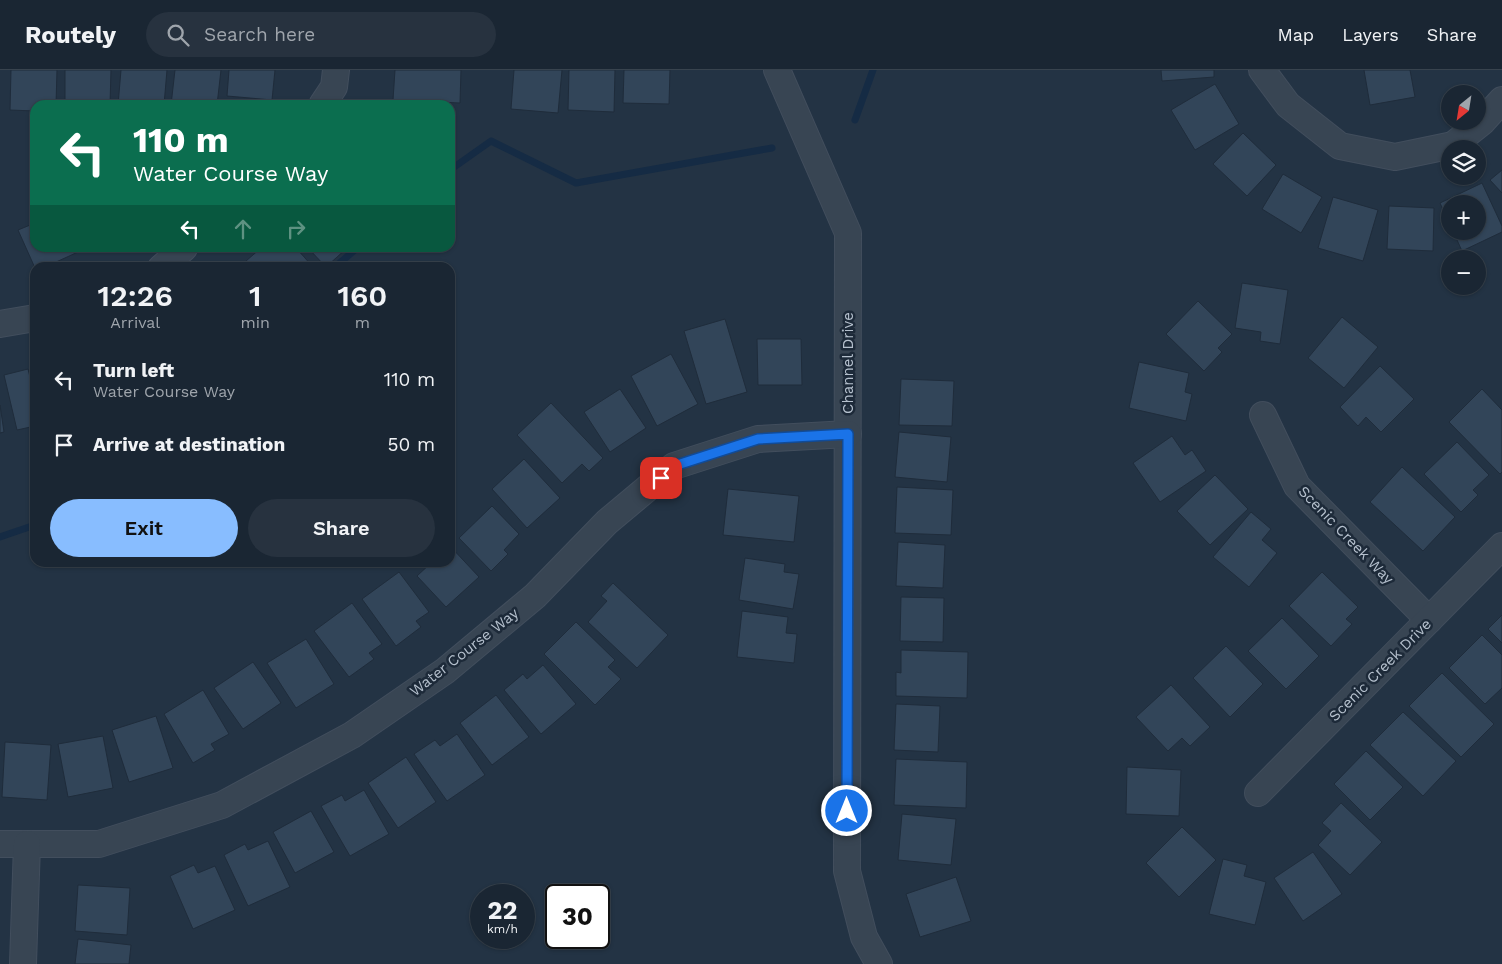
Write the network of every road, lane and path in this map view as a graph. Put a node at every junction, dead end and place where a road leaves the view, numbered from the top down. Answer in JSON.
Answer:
{"nodes":[{"id":1,"x":336,"y":70,"type":"edge"},
{"id":2,"x":778,"y":70,"type":"edge"},
{"id":3,"x":1262,"y":70,"type":"edge"},
{"id":4,"x":325,"y":100,"type":"edge"},
{"id":5,"x":1502,"y":100,"type":"edge"},
{"id":6,"x":179,"y":252,"type":"edge"},
{"id":7,"x":168,"y":262,"type":"edge"},
{"id":8,"x":30,"y":319,"type":"edge"},
{"id":9,"x":0,"y":324,"type":"edge"},
{"id":10,"x":1263,"y":415,"type":"dead end"},
{"id":11,"x":848,"y":434,"type":"junction"},
{"id":12,"x":1502,"y":546,"type":"edge"},
{"id":13,"x":1429,"y":620,"type":"junction"},
{"id":14,"x":1258,"y":793,"type":"dead end"},
{"id":15,"x":0,"y":844,"type":"edge"},
{"id":16,"x":27,"y":844,"type":"junction"},
{"id":17,"x":23,"y":964,"type":"edge"},
{"id":18,"x":879,"y":964,"type":"edge"}],
"edges":[{"from":1,"to":4,"type":"street"},
{"from":2,"to":11,"type":"street","name":"Channel Drive"},
{"from":3,"to":5,"type":"street"},
{"from":6,"to":7,"type":"street"},
{"from":8,"to":9,"type":"street"},
{"from":10,"to":13,"type":"street","name":"Scenic Creek Way"},
{"from":11,"to":16,"type":"street","name":"Water Course Way"},
{"from":11,"to":18,"type":"street","name":"Channel Drive"},
{"from":12,"to":13,"type":"street","name":"Scenic Creek Drive"},
{"from":13,"to":14,"type":"street","name":"Scenic Creek Drive"},
{"from":15,"to":16,"type":"street","name":"Water Course Way"},
{"from":16,"to":17,"type":"street"}]}
